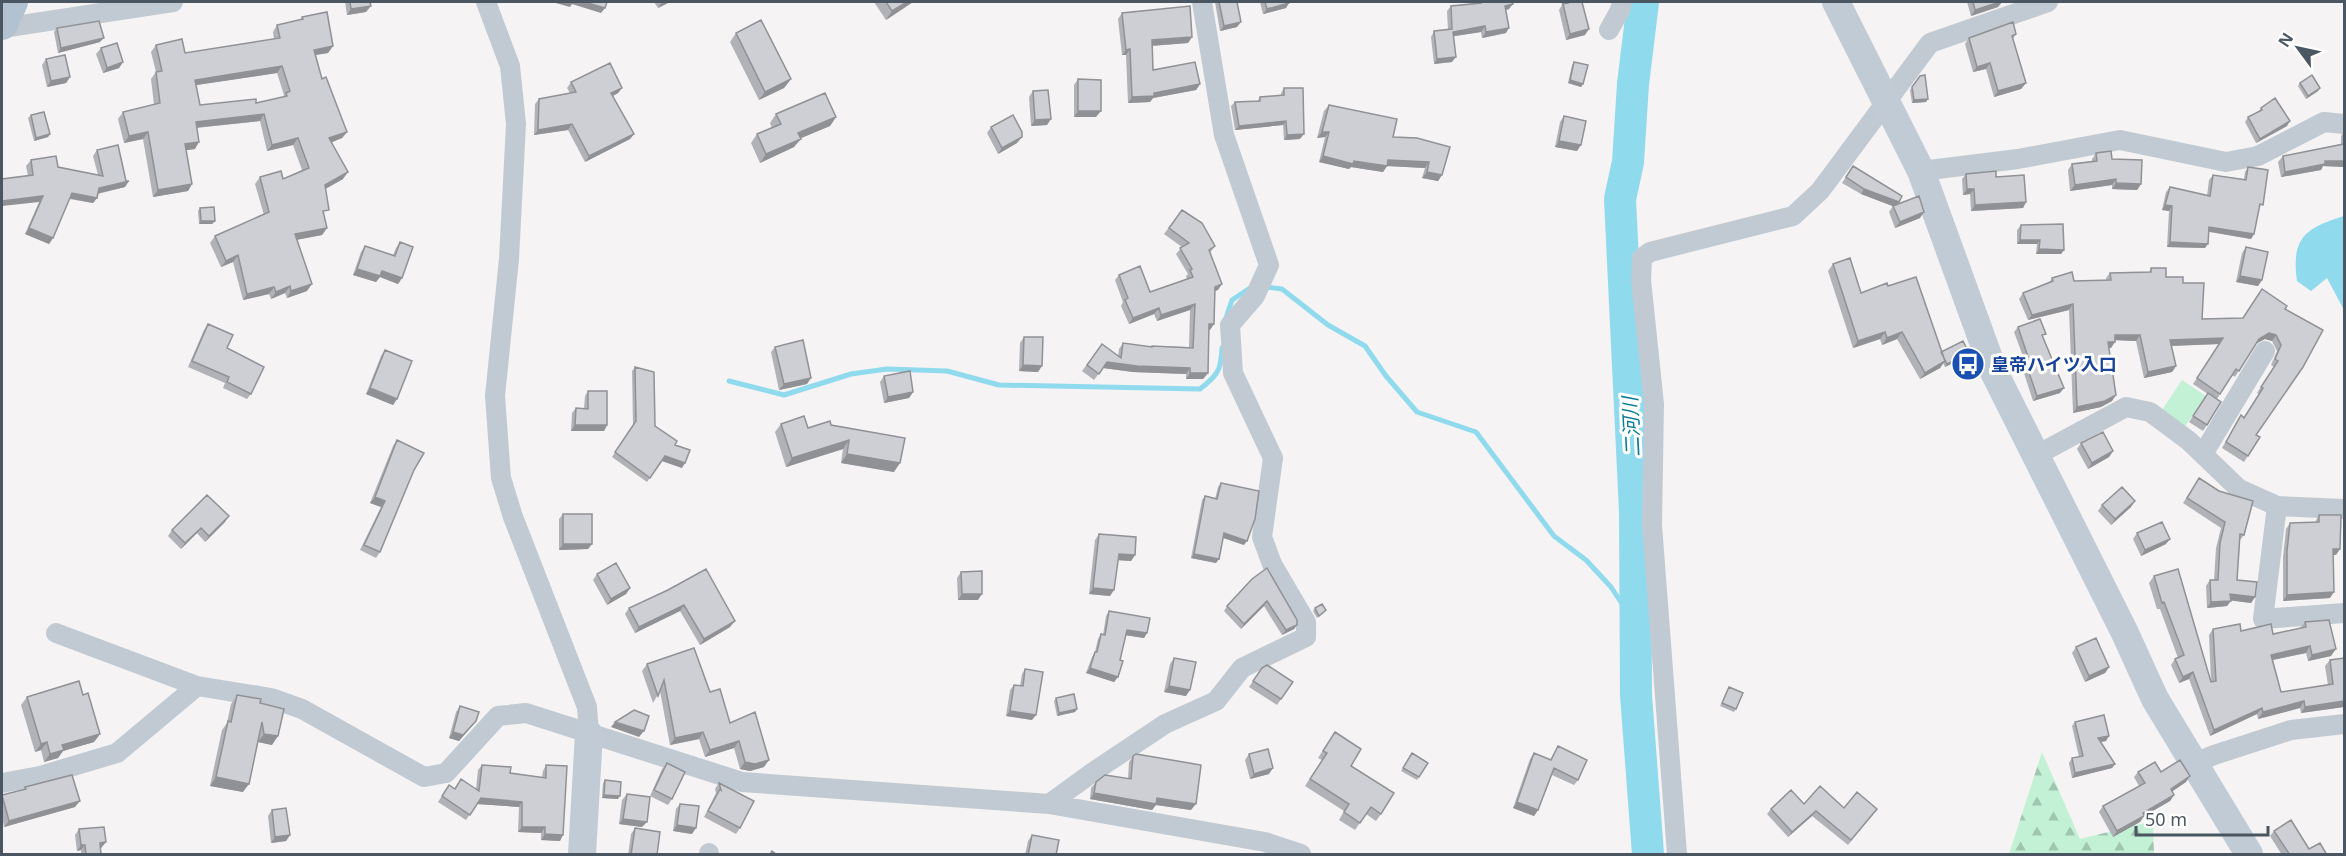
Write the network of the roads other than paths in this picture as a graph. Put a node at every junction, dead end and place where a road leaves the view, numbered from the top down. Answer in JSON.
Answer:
{"nodes":[{"id":1,"x":12,"y":2,"type":"edge"},
{"id":2,"x":173,"y":2,"type":"edge"},
{"id":3,"x":486,"y":2,"type":"edge"},
{"id":4,"x":1202,"y":2,"type":"edge"},
{"id":5,"x":1622,"y":2,"type":"edge"},
{"id":6,"x":1836,"y":2,"type":"edge"},
{"id":7,"x":2048,"y":2,"type":"edge"},
{"id":8,"x":2,"y":26,"type":"edge"},
{"id":9,"x":1609,"y":30,"type":"dead end"},
{"id":10,"x":1887,"y":103,"type":"junction"},
{"id":11,"x":2344,"y":124,"type":"edge"},
{"id":12,"x":1921,"y":171,"type":"junction"},
{"id":13,"x":2265,"y":351,"type":"dead end"},
{"id":14,"x":2203,"y":454,"type":"junction"},
{"id":15,"x":2036,"y":456,"type":"junction"},
{"id":16,"x":2277,"y":506,"type":"junction"},
{"id":17,"x":2344,"y":509,"type":"edge"},
{"id":18,"x":2344,"y":613,"type":"edge"},
{"id":19,"x":56,"y":633,"type":"dead end"},
{"id":20,"x":198,"y":686,"type":"junction"},
{"id":21,"x":2344,"y":724,"type":"edge"},
{"id":22,"x":589,"y":734,"type":"junction"},
{"id":23,"x":2195,"y":764,"type":"junction"},
{"id":24,"x":2,"y":783,"type":"edge"},
{"id":25,"x":1049,"y":804,"type":"junction"},
{"id":26,"x":582,"y":855,"type":"edge"},
{"id":27,"x":1300,"y":855,"type":"edge"},
{"id":28,"x":1677,"y":855,"type":"edge"},
{"id":29,"x":2249,"y":855,"type":"edge"}],
"edges":[{"from":1,"to":8,"type":"main road"},
{"from":2,"to":8,"type":"street"},
{"from":3,"to":22,"type":"street"},
{"from":4,"to":25,"type":"street"},
{"from":5,"to":9,"type":"street"},
{"from":6,"to":10,"type":"street"},
{"from":7,"to":10,"type":"street"},
{"from":10,"to":12,"type":"street"},
{"from":10,"to":28,"type":"street"},
{"from":11,"to":12,"type":"street"},
{"from":12,"to":15,"type":"street"},
{"from":13,"to":14,"type":"street"},
{"from":14,"to":15,"type":"street"},
{"from":14,"to":16,"type":"street"},
{"from":15,"to":23,"type":"street"},
{"from":16,"to":17,"type":"street"},
{"from":16,"to":18,"type":"street"},
{"from":19,"to":20,"type":"street"},
{"from":20,"to":22,"type":"street"},
{"from":20,"to":24,"type":"street"},
{"from":21,"to":23,"type":"street"},
{"from":22,"to":25,"type":"street"},
{"from":22,"to":26,"type":"street"},
{"from":23,"to":29,"type":"street"},
{"from":25,"to":27,"type":"street"}]}
